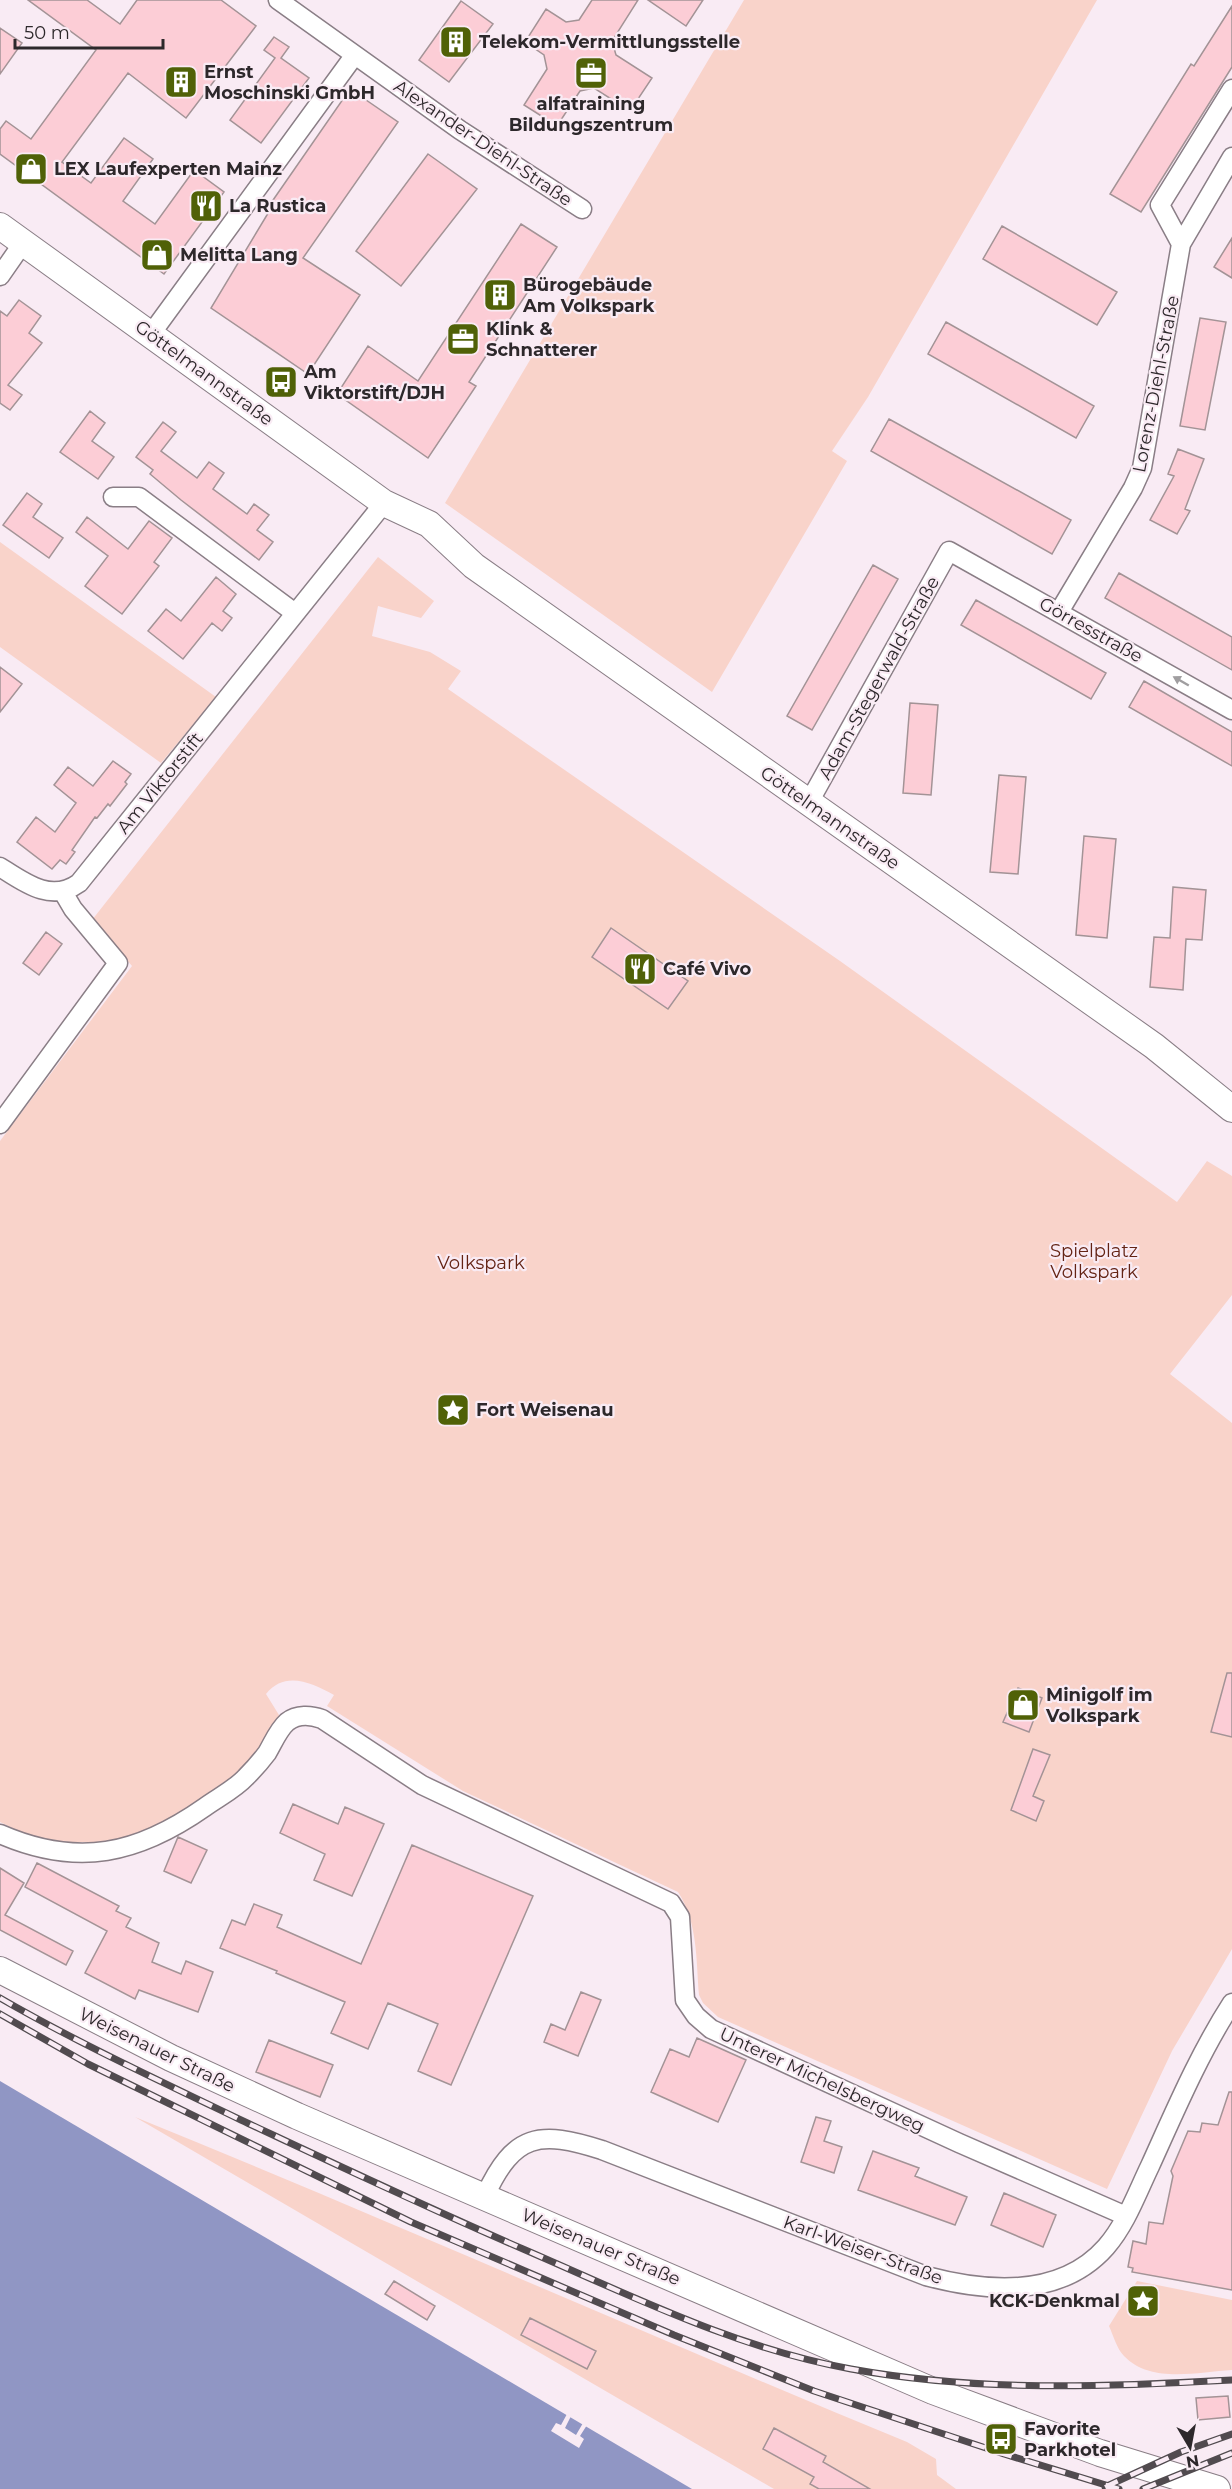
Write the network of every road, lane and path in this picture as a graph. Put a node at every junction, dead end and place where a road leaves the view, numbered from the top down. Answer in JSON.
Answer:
{"nodes":[{"id":1,"x":278,"y":0,"type":"edge"},
{"id":2,"x":354,"y":56,"type":"junction"},
{"id":3,"x":1232,"y":89,"type":"edge"},
{"id":4,"x":1232,"y":158,"type":"edge"},
{"id":5,"x":582,"y":209,"type":"dead end"},
{"id":6,"x":0,"y":226,"type":"edge"},
{"id":7,"x":23,"y":243,"type":"junction"},
{"id":8,"x":1181,"y":244,"type":"junction"},
{"id":9,"x":0,"y":276,"type":"edge"},
{"id":10,"x":150,"y":334,"type":"junction"},
{"id":11,"x":113,"y":497,"type":"dead end"},
{"id":12,"x":384,"y":503,"type":"junction"},
{"id":13,"x":949,"y":551,"type":"joint"},
{"id":14,"x":1059,"y":612,"type":"junction"},
{"id":15,"x":295,"y":613,"type":"junction"},
{"id":16,"x":1232,"y":710,"type":"edge"},
{"id":17,"x":808,"y":804,"type":"junction"},
{"id":18,"x":0,"y":867,"type":"edge"},
{"id":19,"x":63,"y":892,"type":"junction"},
{"id":20,"x":1186,"y":1070,"type":"junction"},
{"id":21,"x":1232,"y":1091,"type":"edge"},
{"id":22,"x":1232,"y":1109,"type":"edge"},
{"id":23,"x":0,"y":1124,"type":"edge"},
{"id":24,"x":0,"y":1834,"type":"edge"},
{"id":25,"x":0,"y":1970,"type":"edge"},
{"id":26,"x":1232,"y":2003,"type":"edge"},
{"id":27,"x":485,"y":2196,"type":"junction"},
{"id":28,"x":1126,"y":2216,"type":"junction"},
{"id":29,"x":1217,"y":2489,"type":"edge"}],
"edges":[{"from":1,"to":2,"type":"street","name":"Alexander-Diehl-Straße"},
{"from":2,"to":5,"type":"street","name":"Alexander-Diehl-Straße"},
{"from":2,"to":10,"type":"street"},
{"from":3,"to":8,"type":"street"},
{"from":4,"to":8,"type":"street","name":"Lorenz-Diehl-Straße"},
{"from":6,"to":7,"type":"street","name":"Göttelmannstraße"},
{"from":7,"to":9,"type":"street"},
{"from":7,"to":10,"type":"street","name":"Göttelmannstraße"},
{"from":8,"to":14,"type":"street","name":"Lorenz-Diehl-Straße"},
{"from":10,"to":12,"type":"street","name":"Göttelmannstraße"},
{"from":11,"to":15,"type":"street"},
{"from":12,"to":15,"type":"street","name":"Am Viktorstift"},
{"from":12,"to":17,"type":"street","name":"Göttelmannstraße"},
{"from":13,"to":14,"type":"street","name":"Görresstraße"},
{"from":13,"to":17,"type":"street","name":"Adam-Stegerwald-Straße"},
{"from":16,"to":14,"type":"street","name":"Görresstraße","one_way":true},
{"from":15,"to":19,"type":"street","name":"Am Viktorstift"},
{"from":17,"to":20,"type":"street","name":"Göttelmannstraße"},
{"from":18,"to":19,"type":"street"},
{"from":19,"to":23,"type":"street"},
{"from":20,"to":21,"type":"street","name":"Göttelmannstraße"},
{"from":20,"to":22,"type":"street","name":"Göttelmannstraße"},
{"from":24,"to":28,"type":"street","name":"Unterer Michelsbergweg"},
{"from":25,"to":27,"type":"street","name":"Weisenauer Straße"},
{"from":26,"to":28,"type":"street","name":"Karl-Weiser-Straße"},
{"from":27,"to":28,"type":"street","name":"Karl-Weiser-Straße"},
{"from":27,"to":29,"type":"street","name":"Weisenauer Straße"}]}
